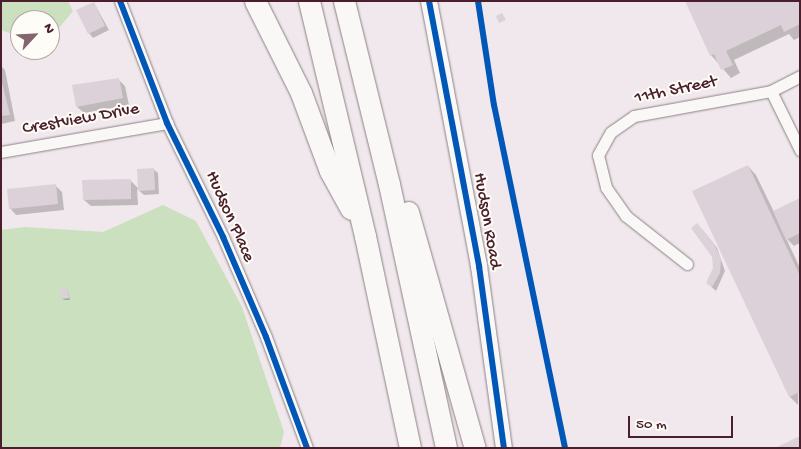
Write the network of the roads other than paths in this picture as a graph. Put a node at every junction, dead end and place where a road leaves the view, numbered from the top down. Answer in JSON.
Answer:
{"nodes":[{"id":1,"x":120,"y":1,"type":"edge"},
{"id":2,"x":254,"y":1,"type":"edge"},
{"id":3,"x":309,"y":1,"type":"edge"},
{"id":4,"x":344,"y":1,"type":"edge"},
{"id":5,"x":429,"y":1,"type":"edge"},
{"id":6,"x":358,"y":54,"type":"junction"},
{"id":7,"x":800,"y":76,"type":"edge"},
{"id":8,"x":771,"y":91,"type":"junction"},
{"id":9,"x":167,"y":123,"type":"junction"},
{"id":10,"x":800,"y":150,"type":"edge"},
{"id":11,"x":1,"y":152,"type":"edge"},
{"id":12,"x":364,"y":236,"type":"junction"},
{"id":13,"x":687,"y":264,"type":"dead end"},
{"id":14,"x":307,"y":448,"type":"edge"},
{"id":15,"x":410,"y":448,"type":"edge"},
{"id":16,"x":446,"y":448,"type":"edge"},
{"id":17,"x":474,"y":448,"type":"edge"},
{"id":18,"x":504,"y":448,"type":"edge"}],
"edges":[{"from":1,"to":9,"type":"street","name":"Hudson Place"},
{"from":2,"to":12,"type":"highway"},
{"from":3,"to":12,"type":"highway"},
{"from":4,"to":6,"type":"highway"},
{"from":5,"to":18,"type":"street","name":"Hudson Road"},
{"from":6,"to":16,"type":"highway"},
{"from":6,"to":17,"type":"highway"},
{"from":7,"to":8,"type":"street","name":"11th Street"},
{"from":8,"to":10,"type":"street"},
{"from":8,"to":13,"type":"street","name":"11th Street"},
{"from":9,"to":11,"type":"street","name":"Crestview Drive"},
{"from":9,"to":14,"type":"street","name":"Hudson Place"},
{"from":12,"to":15,"type":"highway"}]}
